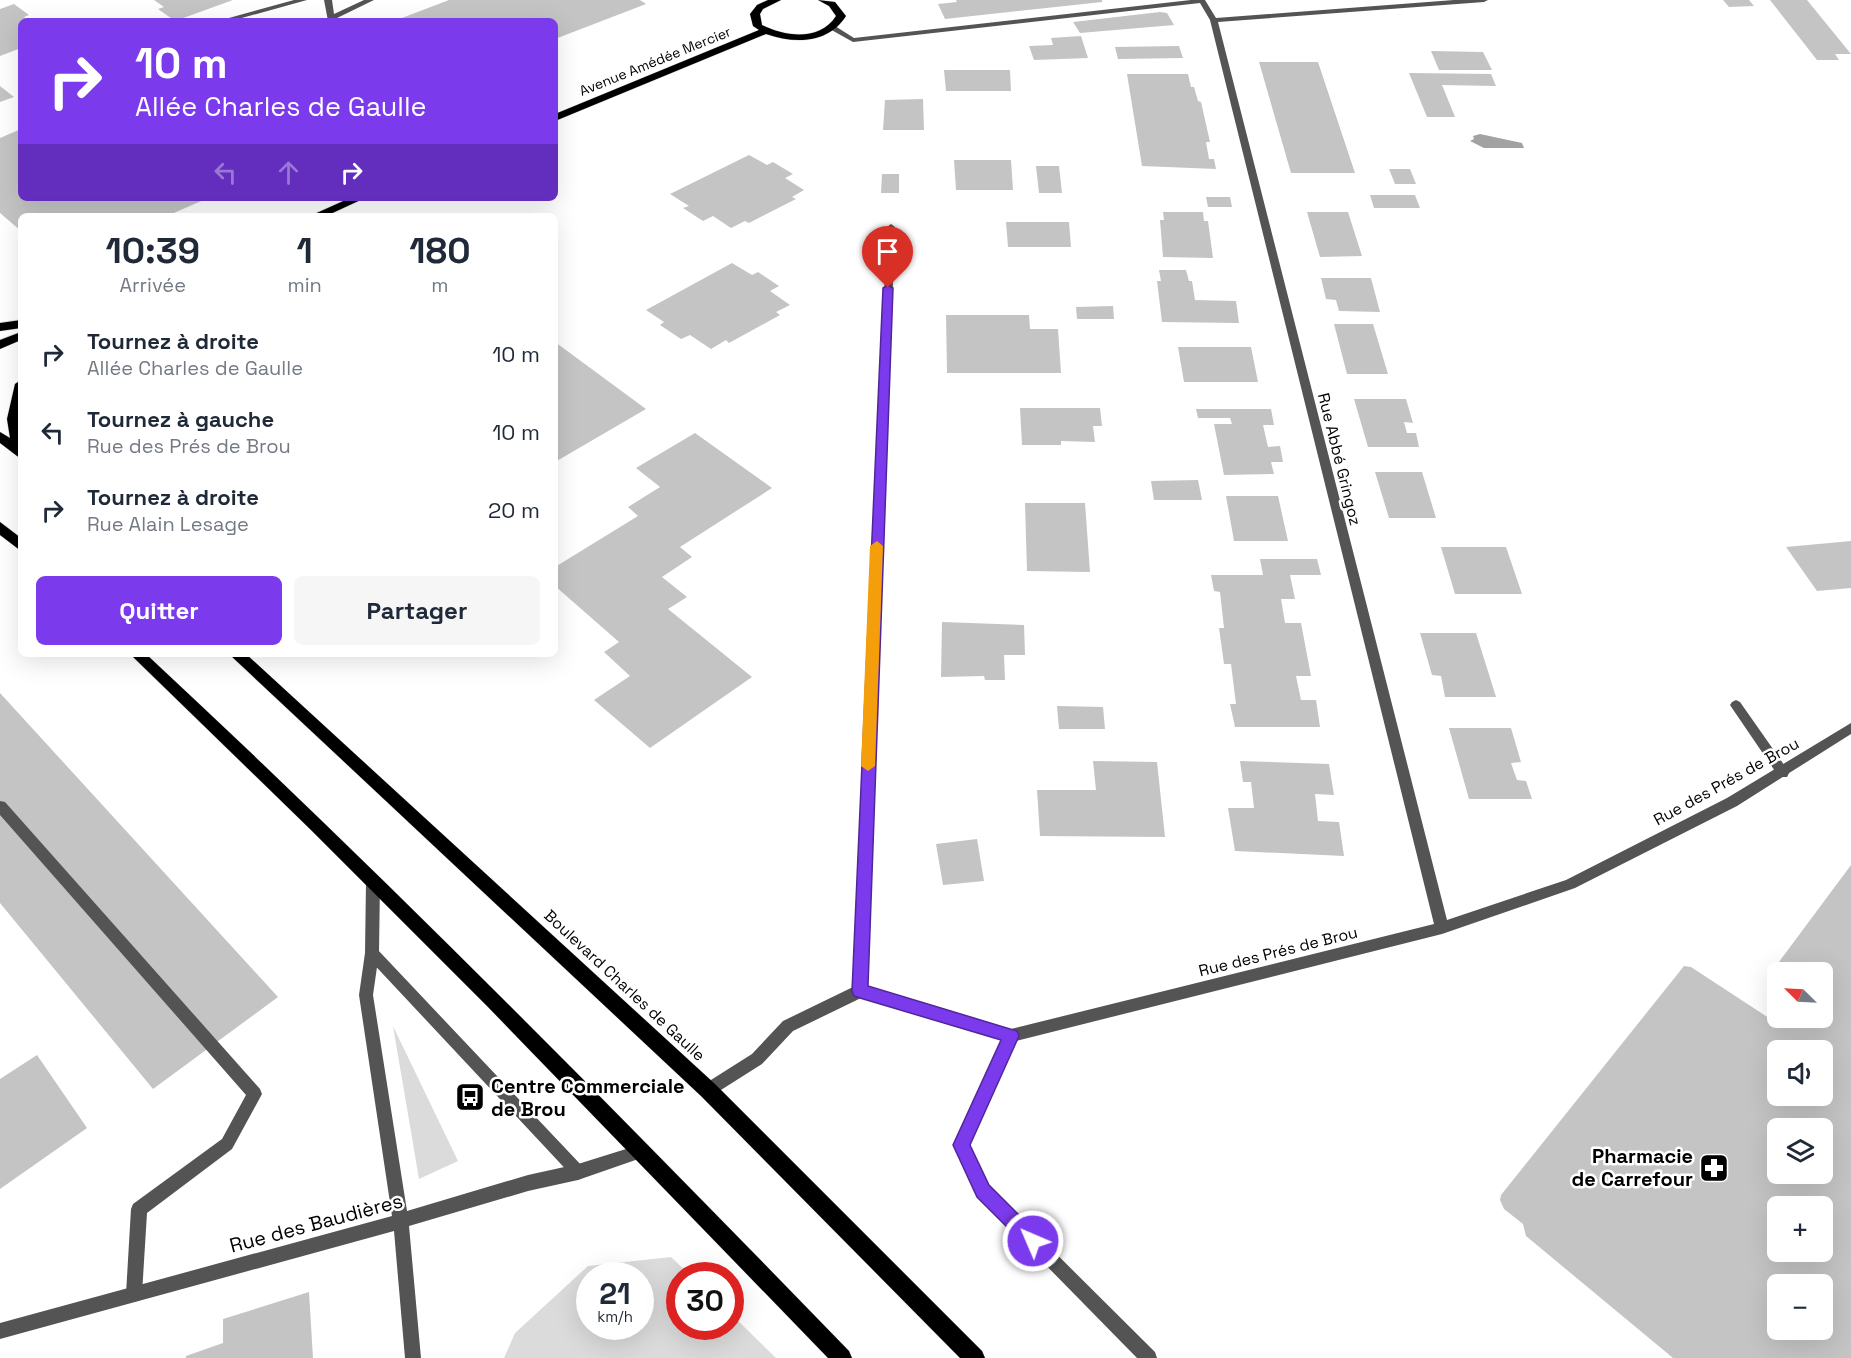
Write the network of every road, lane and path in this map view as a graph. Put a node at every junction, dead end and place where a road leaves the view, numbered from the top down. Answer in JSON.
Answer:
{"nodes":[{"id":1,"x":303,"y":0,"type":"edge"},
{"id":2,"x":328,"y":0,"type":"edge"},
{"id":3,"x":370,"y":0,"type":"edge"},
{"id":4,"x":1201,"y":0,"type":"edge"},
{"id":5,"x":1484,"y":0,"type":"edge"},
{"id":6,"x":770,"y":1,"type":"edge"},
{"id":7,"x":833,"y":1,"type":"edge"},
{"id":8,"x":234,"y":18,"type":"edge"},
{"id":9,"x":332,"y":18,"type":"edge"},
{"id":10,"x":336,"y":18,"type":"edge"},
{"id":11,"x":1214,"y":20,"type":"junction"},
{"id":12,"x":832,"y":28,"type":"junction"},
{"id":13,"x":765,"y":31,"type":"junction"},
{"id":14,"x":558,"y":117,"type":"edge"},
{"id":15,"x":353,"y":201,"type":"edge"},
{"id":16,"x":323,"y":213,"type":"edge"},
{"id":17,"x":891,"y":227,"type":"dead end"},
{"id":18,"x":18,"y":324,"type":"edge"},
{"id":19,"x":0,"y":327,"type":"edge"},
{"id":20,"x":18,"y":337,"type":"edge"},
{"id":21,"x":0,"y":345,"type":"edge"},
{"id":22,"x":18,"y":397,"type":"edge"},
{"id":23,"x":0,"y":436,"type":"edge"},
{"id":24,"x":18,"y":444,"type":"edge"},
{"id":25,"x":18,"y":452,"type":"edge"},
{"id":26,"x":0,"y":527,"type":"edge"},
{"id":27,"x":18,"y":543,"type":"edge"},
{"id":28,"x":140,"y":657,"type":"edge"},
{"id":29,"x":239,"y":657,"type":"edge"},
{"id":30,"x":1736,"y":705,"type":"dead end"},
{"id":31,"x":1851,"y":728,"type":"edge"},
{"id":32,"x":1783,"y":773,"type":"junction"},
{"id":33,"x":0,"y":806,"type":"edge"},
{"id":34,"x":373,"y":882,"type":"junction"},
{"id":35,"x":1442,"y":928,"type":"junction"},
{"id":36,"x":372,"y":953,"type":"junction"},
{"id":37,"x":860,"y":991,"type":"junction"},
{"id":38,"x":1011,"y":1036,"type":"junction"},
{"id":39,"x":708,"y":1090,"type":"junction"},
{"id":40,"x":642,"y":1151,"type":"junction"},
{"id":41,"x":578,"y":1172,"type":"junction"},
{"id":42,"x":401,"y":1221,"type":"junction"},
{"id":43,"x":134,"y":1294,"type":"junction"},
{"id":44,"x":0,"y":1331,"type":"edge"},
{"id":45,"x":413,"y":1358,"type":"edge"},
{"id":46,"x":842,"y":1358,"type":"edge"},
{"id":47,"x":975,"y":1358,"type":"edge"},
{"id":48,"x":1149,"y":1358,"type":"edge"}],
"edges":[{"from":1,"to":8,"type":"street"},
{"from":2,"to":9,"type":"street"},
{"from":3,"to":10,"type":"street"},
{"from":4,"to":11,"type":"street","name":"Rue Abbé Gringoz"},
{"from":4,"to":12,"type":"street"},
{"from":5,"to":11,"type":"street"},
{"from":6,"to":13,"type":"main road"},
{"from":7,"to":12,"type":"main road"},
{"from":11,"to":35,"type":"street","name":"Rue Abbé Gringoz"},
{"from":12,"to":13,"type":"main road"},
{"from":13,"to":14,"type":"main road","name":"Avenue Amédée Mercier"},
{"from":15,"to":16,"type":"main road"},
{"from":17,"to":37,"type":"street"},
{"from":18,"to":19,"type":"main road"},
{"from":20,"to":21,"type":"main road"},
{"from":22,"to":24,"type":"main road"},
{"from":23,"to":25,"type":"main road"},
{"from":26,"to":27,"type":"main road"},
{"from":28,"to":34,"type":"main road"},
{"from":29,"to":39,"type":"main road","name":"Boulevard Charles de Gaulle"},
{"from":30,"to":32,"type":"street"},
{"from":31,"to":32,"type":"street","name":"Rue des Prés de Brou"},
{"from":32,"to":35,"type":"street","name":"Rue des Prés de Brou"},
{"from":33,"to":43,"type":"street"},
{"from":34,"to":36,"type":"street"},
{"from":34,"to":40,"type":"main road"},
{"from":35,"to":38,"type":"street","name":"Rue des Prés de Brou"},
{"from":36,"to":41,"type":"street"},
{"from":36,"to":42,"type":"street"},
{"from":37,"to":38,"type":"street"},
{"from":37,"to":39,"type":"street"},
{"from":38,"to":48,"type":"street"},
{"from":39,"to":47,"type":"main road","name":"Boulevard Charles de Gaulle"},
{"from":40,"to":41,"type":"street","name":"Rue des Baudières"},
{"from":40,"to":46,"type":"main road"},
{"from":41,"to":42,"type":"street","name":"Rue des Baudières"},
{"from":42,"to":43,"type":"street","name":"Rue des Baudières"},
{"from":42,"to":45,"type":"street"},
{"from":43,"to":44,"type":"street","name":"Rue des Baudières"}]}
